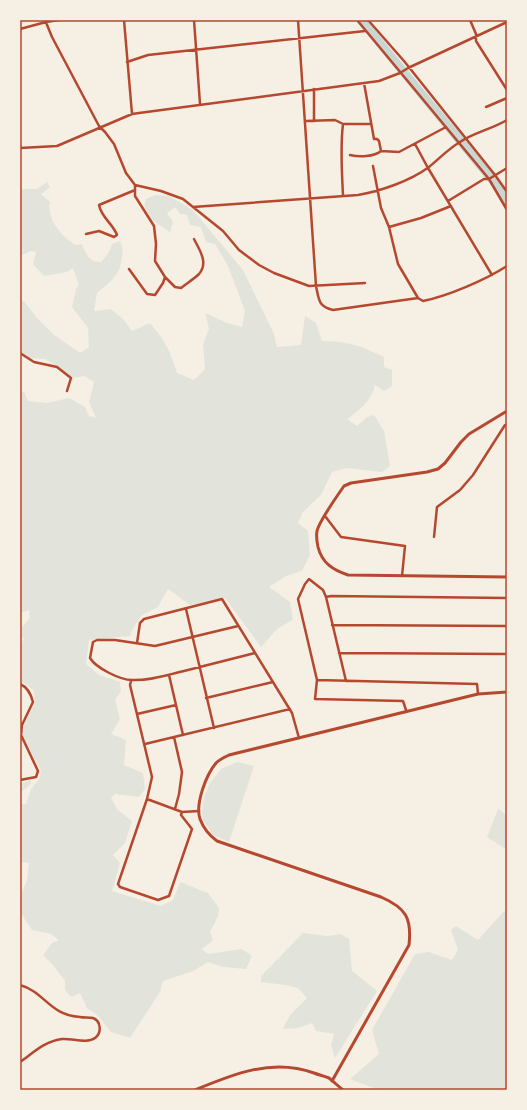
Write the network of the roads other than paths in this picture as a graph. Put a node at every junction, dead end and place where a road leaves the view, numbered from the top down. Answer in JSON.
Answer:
{"nodes":[{"id":1,"x":59,"y":20,"type":"edge"},
{"id":2,"x":124,"y":20,"type":"edge"},
{"id":3,"x":194,"y":20,"type":"edge"},
{"id":4,"x":298,"y":20,"type":"edge"},
{"id":5,"x":357,"y":20,"type":"edge"},
{"id":6,"x":368,"y":20,"type":"edge"},
{"id":7,"x":470,"y":20,"type":"edge"},
{"id":8,"x":45,"y":21,"type":"edge"},
{"id":9,"x":507,"y":22,"type":"edge"},
{"id":10,"x":20,"y":29,"type":"edge"},
{"id":11,"x":366,"y":31,"type":"junction"},
{"id":12,"x":475,"y":37,"type":"junction"},
{"id":13,"x":300,"y":38,"type":"junction"},
{"id":14,"x":197,"y":49,"type":"junction"},
{"id":15,"x":127,"y":62,"type":"junction"},
{"id":16,"x":408,"y":68,"type":"junction"},
{"id":17,"x":400,"y":73,"type":"junction"},
{"id":18,"x":364,"y":83,"type":"junction"},
{"id":19,"x":314,"y":89,"type":"junction"},
{"id":20,"x":303,"y":90,"type":"junction"},
{"id":21,"x":507,"y":90,"type":"edge"},
{"id":22,"x":507,"y":98,"type":"edge"},
{"id":23,"x":200,"y":104,"type":"junction"},
{"id":24,"x":486,"y":107,"type":"dead end"},
{"id":25,"x":132,"y":114,"type":"junction"},
{"id":26,"x":507,"y":120,"type":"edge"},
{"id":27,"x":306,"y":121,"type":"junction"},
{"id":28,"x":314,"y":121,"type":"junction"},
{"id":29,"x":343,"y":124,"type":"junction"},
{"id":30,"x":371,"y":124,"type":"junction"},
{"id":31,"x":446,"y":127,"type":"junction"},
{"id":32,"x":100,"y":128,"type":"junction"},
{"id":33,"x":466,"y":138,"type":"junction"},
{"id":34,"x":458,"y":143,"type":"junction"},
{"id":35,"x":415,"y":144,"type":"junction"},
{"id":36,"x":20,"y":148,"type":"edge"},
{"id":37,"x":382,"y":151,"type":"junction"},
{"id":38,"x":350,"y":155,"type":"dead end"},
{"id":39,"x":373,"y":166,"type":"dead end"},
{"id":40,"x":428,"y":168,"type":"junction"},
{"id":41,"x":507,"y":168,"type":"edge"},
{"id":42,"x":496,"y":175,"type":"junction"},
{"id":43,"x":489,"y":179,"type":"junction"},
{"id":44,"x":135,"y":185,"type":"junction"},
{"id":45,"x":135,"y":190,"type":"junction"},
{"id":46,"x":377,"y":192,"type":"junction"},
{"id":47,"x":507,"y":192,"type":"edge"},
{"id":48,"x":343,"y":196,"type":"junction"},
{"id":49,"x":310,"y":198,"type":"junction"},
{"id":50,"x":448,"y":201,"type":"junction"},
{"id":51,"x":451,"y":206,"type":"junction"},
{"id":52,"x":192,"y":207,"type":"junction"},
{"id":53,"x":507,"y":210,"type":"edge"},
{"id":54,"x":389,"y":227,"type":"junction"},
{"id":55,"x":86,"y":234,"type":"dead end"},
{"id":56,"x":194,"y":239,"type":"dead end"},
{"id":57,"x":507,"y":266,"type":"edge"},
{"id":58,"x":129,"y":269,"type":"dead end"},
{"id":59,"x":492,"y":275,"type":"junction"},
{"id":60,"x":165,"y":276,"type":"junction"},
{"id":61,"x":365,"y":283,"type":"dead end"},
{"id":62,"x":316,"y":286,"type":"junction"},
{"id":63,"x":418,"y":298,"type":"junction"},
{"id":64,"x":20,"y":353,"type":"edge"},
{"id":65,"x":67,"y":391,"type":"dead end"},
{"id":66,"x":507,"y":411,"type":"edge"},
{"id":67,"x":507,"y":425,"type":"edge"},
{"id":68,"x":325,"y":516,"type":"junction"},
{"id":69,"x":434,"y":537,"type":"dead end"},
{"id":70,"x":402,"y":576,"type":"junction"},
{"id":71,"x":507,"y":577,"type":"edge"},
{"id":72,"x":326,"y":597,"type":"junction"},
{"id":73,"x":507,"y":598,"type":"edge"},
{"id":74,"x":186,"y":608,"type":"junction"},
{"id":75,"x":332,"y":625,"type":"junction"},
{"id":76,"x":238,"y":626,"type":"junction"},
{"id":77,"x":507,"y":626,"type":"edge"},
{"id":78,"x":192,"y":637,"type":"junction"},
{"id":79,"x":137,"y":643,"type":"junction"},
{"id":80,"x":255,"y":653,"type":"junction"},
{"id":81,"x":339,"y":653,"type":"junction"},
{"id":82,"x":507,"y":654,"type":"edge"},
{"id":83,"x":199,"y":667,"type":"junction"},
{"id":84,"x":169,"y":675,"type":"junction"},
{"id":85,"x":317,"y":680,"type":"junction"},
{"id":86,"x":131,"y":681,"type":"junction"},
{"id":87,"x":346,"y":681,"type":"junction"},
{"id":88,"x":273,"y":682,"type":"junction"},
{"id":89,"x":20,"y":684,"type":"edge"},
{"id":90,"x":507,"y":692,"type":"edge"},
{"id":91,"x":478,"y":694,"type":"junction"},
{"id":92,"x":206,"y":698,"type":"junction"},
{"id":93,"x":176,"y":705,"type":"junction"},
{"id":94,"x":290,"y":709,"type":"junction"},
{"id":95,"x":406,"y":710,"type":"junction"},
{"id":96,"x":137,"y":714,"type":"junction"},
{"id":97,"x":214,"y":728,"type":"junction"},
{"id":98,"x":183,"y":735,"type":"junction"},
{"id":99,"x":174,"y":737,"type":"junction"},
{"id":100,"x":299,"y":738,"type":"junction"},
{"id":101,"x":144,"y":744,"type":"junction"},
{"id":102,"x":20,"y":780,"type":"edge"},
{"id":103,"x":147,"y":799,"type":"junction"},
{"id":104,"x":175,"y":809,"type":"junction"},
{"id":105,"x":199,"y":811,"type":"junction"},
{"id":106,"x":182,"y":812,"type":"junction"},
{"id":107,"x":20,"y":985,"type":"edge"},
{"id":108,"x":20,"y":1062,"type":"edge"},
{"id":109,"x":332,"y":1081,"type":"junction"},
{"id":110,"x":195,"y":1090,"type":"edge"},
{"id":111,"x":343,"y":1090,"type":"edge"}],
"edges":[{"from":1,"to":8,"type":"street"},
{"from":2,"to":15,"type":"street"},
{"from":3,"to":14,"type":"street"},
{"from":4,"to":13,"type":"street"},
{"from":5,"to":11,"type":"street"},
{"from":6,"to":16,"type":"street"},
{"from":7,"to":12,"type":"street"},
{"from":8,"to":10,"type":"street"},
{"from":8,"to":32,"type":"street"},
{"from":9,"to":12,"type":"street"},
{"from":11,"to":13,"type":"street"},
{"from":11,"to":17,"type":"street"},
{"from":12,"to":16,"type":"street"},
{"from":12,"to":21,"type":"street"},
{"from":13,"to":14,"type":"street"},
{"from":13,"to":20,"type":"street"},
{"from":14,"to":15,"type":"street"},
{"from":14,"to":23,"type":"street"},
{"from":15,"to":25,"type":"street"},
{"from":16,"to":17,"type":"street"},
{"from":16,"to":33,"type":"street"},
{"from":17,"to":18,"type":"street"},
{"from":17,"to":31,"type":"street"},
{"from":18,"to":19,"type":"street"},
{"from":18,"to":30,"type":"street"},
{"from":19,"to":20,"type":"street"},
{"from":19,"to":28,"type":"street"},
{"from":20,"to":23,"type":"street"},
{"from":20,"to":27,"type":"street"},
{"from":22,"to":24,"type":"street"},
{"from":23,"to":25,"type":"street"},
{"from":25,"to":32,"type":"street"},
{"from":26,"to":33,"type":"street"},
{"from":27,"to":28,"type":"street"},
{"from":27,"to":49,"type":"street"},
{"from":28,"to":29,"type":"street"},
{"from":29,"to":30,"type":"street"},
{"from":29,"to":48,"type":"street"},
{"from":30,"to":37,"type":"street"},
{"from":31,"to":34,"type":"street"},
{"from":31,"to":35,"type":"street"},
{"from":32,"to":36,"type":"street"},
{"from":32,"to":44,"type":"street"},
{"from":33,"to":34,"type":"street"},
{"from":33,"to":42,"type":"street"},
{"from":34,"to":40,"type":"street"},
{"from":34,"to":43,"type":"street"},
{"from":35,"to":37,"type":"street"},
{"from":35,"to":40,"type":"street"},
{"from":37,"to":38,"type":"street"},
{"from":39,"to":46,"type":"street"},
{"from":40,"to":46,"type":"street"},
{"from":40,"to":50,"type":"street"},
{"from":41,"to":42,"type":"street"},
{"from":42,"to":43,"type":"street"},
{"from":42,"to":47,"type":"street"},
{"from":43,"to":50,"type":"street"},
{"from":43,"to":53,"type":"street"},
{"from":44,"to":45,"type":"street"},
{"from":44,"to":52,"type":"street"},
{"from":45,"to":55,"type":"street"},
{"from":45,"to":60,"type":"street"},
{"from":46,"to":48,"type":"street"},
{"from":46,"to":54,"type":"street"},
{"from":48,"to":49,"type":"street"},
{"from":49,"to":52,"type":"street"},
{"from":49,"to":62,"type":"street"},
{"from":50,"to":51,"type":"street"},
{"from":51,"to":54,"type":"street"},
{"from":51,"to":59,"type":"street"},
{"from":52,"to":62,"type":"street"},
{"from":54,"to":63,"type":"street"},
{"from":56,"to":60,"type":"street"},
{"from":57,"to":59,"type":"street"},
{"from":58,"to":60,"type":"street"},
{"from":59,"to":63,"type":"street"},
{"from":61,"to":62,"type":"street"},
{"from":62,"to":63,"type":"street"},
{"from":64,"to":65,"type":"street"},
{"from":66,"to":68,"type":"street"},
{"from":67,"to":69,"type":"street"},
{"from":68,"to":70,"type":"street"},
{"from":68,"to":70,"type":"street"},
{"from":70,"to":71,"type":"street"},
{"from":72,"to":73,"type":"street"},
{"from":72,"to":75,"type":"street"},
{"from":72,"to":85,"type":"street"},
{"from":74,"to":76,"type":"street"},
{"from":74,"to":78,"type":"street"},
{"from":74,"to":79,"type":"street"},
{"from":75,"to":77,"type":"street"},
{"from":75,"to":81,"type":"street"},
{"from":76,"to":78,"type":"street"},
{"from":76,"to":80,"type":"street"},
{"from":78,"to":79,"type":"street"},
{"from":78,"to":83,"type":"street"},
{"from":79,"to":86,"type":"street"},
{"from":80,"to":83,"type":"street"},
{"from":80,"to":88,"type":"street"},
{"from":81,"to":82,"type":"street"},
{"from":81,"to":87,"type":"street"},
{"from":83,"to":84,"type":"street"},
{"from":83,"to":92,"type":"street"},
{"from":84,"to":86,"type":"street"},
{"from":84,"to":93,"type":"street"},
{"from":85,"to":87,"type":"street"},
{"from":85,"to":95,"type":"street"},
{"from":86,"to":96,"type":"street"},
{"from":87,"to":91,"type":"street"},
{"from":88,"to":92,"type":"street"},
{"from":88,"to":94,"type":"street"},
{"from":89,"to":102,"type":"street"},
{"from":90,"to":91,"type":"street"},
{"from":91,"to":95,"type":"street"},
{"from":92,"to":97,"type":"street"},
{"from":93,"to":96,"type":"street"},
{"from":93,"to":98,"type":"street"},
{"from":94,"to":97,"type":"street"},
{"from":94,"to":100,"type":"street"},
{"from":95,"to":100,"type":"street"},
{"from":96,"to":101,"type":"street"},
{"from":97,"to":98,"type":"street"},
{"from":98,"to":99,"type":"street"},
{"from":99,"to":101,"type":"street"},
{"from":99,"to":104,"type":"street"},
{"from":100,"to":105,"type":"street"},
{"from":101,"to":103,"type":"street"},
{"from":103,"to":104,"type":"street"},
{"from":103,"to":106,"type":"street"},
{"from":104,"to":106,"type":"street"},
{"from":105,"to":106,"type":"street"},
{"from":105,"to":109,"type":"street"},
{"from":107,"to":108,"type":"street"},
{"from":109,"to":110,"type":"street"},
{"from":109,"to":111,"type":"street"}]}
